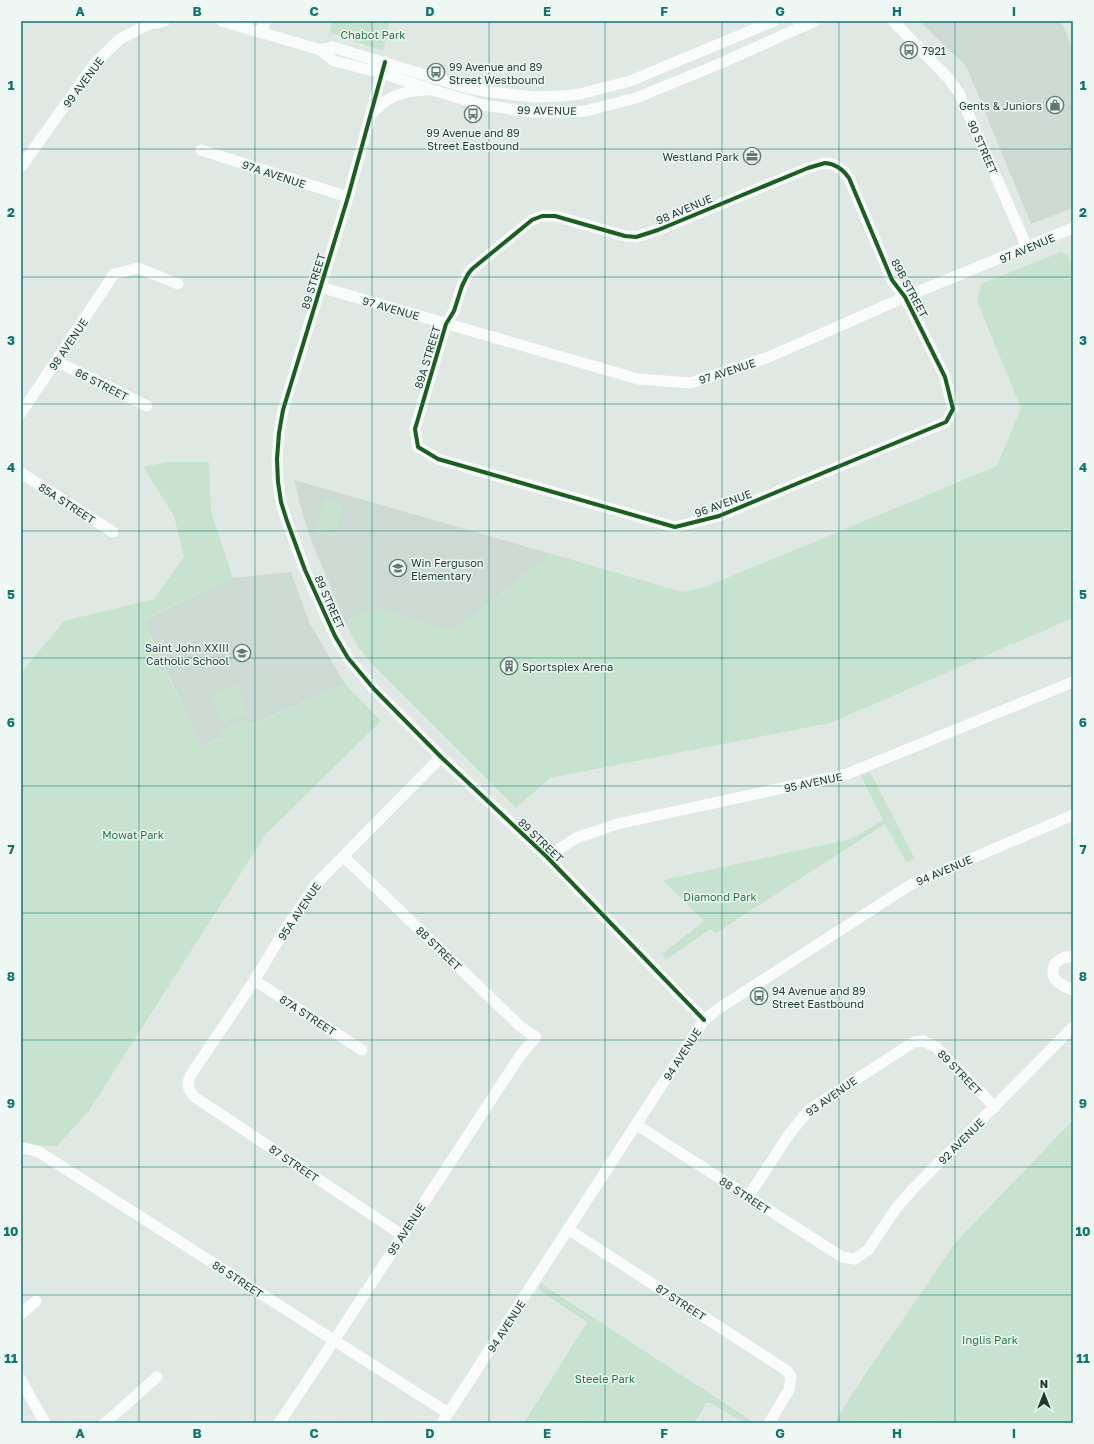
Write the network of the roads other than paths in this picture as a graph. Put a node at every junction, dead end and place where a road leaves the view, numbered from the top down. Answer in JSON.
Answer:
{"nodes":[{"id":1,"x":165,"y":21,"type":"edge"},
{"id":2,"x":222,"y":21,"type":"edge"},
{"id":3,"x":264,"y":21,"type":"edge"},
{"id":4,"x":774,"y":21,"type":"edge"},
{"id":5,"x":815,"y":21,"type":"edge"},
{"id":6,"x":893,"y":21,"type":"edge"},
{"id":7,"x":262,"y":33,"type":"junction"},
{"id":8,"x":384,"y":68,"type":"junction"},
{"id":9,"x":432,"y":90,"type":"junction"},
{"id":10,"x":372,"y":113,"type":"junction"},
{"id":11,"x":201,"y":150,"type":"dead end"},
{"id":12,"x":23,"y":160,"type":"edge"},
{"id":13,"x":829,"y":164,"type":"joint"},
{"id":14,"x":348,"y":197,"type":"junction"},
{"id":15,"x":542,"y":216,"type":"joint"},
{"id":16,"x":1073,"y":228,"type":"edge"},
{"id":17,"x":1027,"y":248,"type":"junction"},
{"id":18,"x":178,"y":284,"type":"dead end"},
{"id":19,"x":320,"y":287,"type":"junction"},
{"id":20,"x":906,"y":298,"type":"junction"},
{"id":21,"x":446,"y":324,"type":"junction"},
{"id":22,"x":56,"y":361,"type":"junction"},
{"id":23,"x":147,"y":406,"type":"dead end"},
{"id":24,"x":953,"y":409,"type":"joint"},
{"id":25,"x":21,"y":413,"type":"edge"},
{"id":26,"x":418,"y":447,"type":"joint"},
{"id":27,"x":21,"y":473,"type":"edge"},
{"id":28,"x":113,"y":532,"type":"dead end"},
{"id":29,"x":1073,"y":682,"type":"edge"},
{"id":30,"x":441,"y":757,"type":"junction"},
{"id":31,"x":1073,"y":815,"type":"edge"},
{"id":32,"x":343,"y":856,"type":"junction"},
{"id":33,"x":547,"y":858,"type":"junction"},
{"id":34,"x":1073,"y":956,"type":"edge"},
{"id":35,"x":254,"y":980,"type":"junction"},
{"id":36,"x":1073,"y":990,"type":"edge"},
{"id":37,"x":704,"y":1020,"type":"junction"},
{"id":38,"x":1073,"y":1027,"type":"edge"},
{"id":39,"x":536,"y":1037,"type":"joint"},
{"id":40,"x":923,"y":1041,"type":"joint"},
{"id":41,"x":362,"y":1050,"type":"dead end"},
{"id":42,"x":188,"y":1088,"type":"joint"},
{"id":43,"x":995,"y":1107,"type":"junction"},
{"id":44,"x":637,"y":1125,"type":"junction"},
{"id":45,"x":23,"y":1149,"type":"edge"},
{"id":46,"x":748,"y":1197,"type":"junction"},
{"id":47,"x":569,"y":1230,"type":"junction"},
{"id":48,"x":402,"y":1235,"type":"junction"},
{"id":49,"x":855,"y":1259,"type":"joint"},
{"id":50,"x":36,"y":1301,"type":"dead end"},
{"id":51,"x":21,"y":1314,"type":"edge"},
{"id":52,"x":334,"y":1341,"type":"junction"},
{"id":53,"x":157,"y":1378,"type":"dead end"},
{"id":54,"x":21,"y":1380,"type":"edge"},
{"id":55,"x":445,"y":1418,"type":"edge"},
{"id":56,"x":46,"y":1423,"type":"edge"},
{"id":57,"x":105,"y":1423,"type":"edge"},
{"id":58,"x":279,"y":1423,"type":"edge"},
{"id":59,"x":769,"y":1423,"type":"edge"}],
"edges":[{"from":1,"to":12,"type":"street","name":"99 AVENUE"},
{"from":2,"to":7,"type":"street","name":"99 AVENUE"},
{"from":3,"to":7,"type":"street"},
{"from":4,"to":8,"type":"street","name":"99 AVENUE"},
{"from":5,"to":9,"type":"street","name":"99 AVENUE"},
{"from":6,"to":17,"type":"street","name":"90 STREET"},
{"from":7,"to":8,"type":"street","name":"99 AVENUE"},
{"from":8,"to":9,"type":"street","name":"99 AVENUE"},
{"from":8,"to":10,"type":"street","name":"89 STREET"},
{"from":9,"to":10,"type":"street"},
{"from":10,"to":14,"type":"street","name":"89 STREET"},
{"from":11,"to":14,"type":"street","name":"97A AVENUE"},
{"from":13,"to":15,"type":"street","name":"98 AVENUE"},
{"from":13,"to":20,"type":"street","name":"89B STREET"},
{"from":14,"to":19,"type":"street","name":"89 STREET"},
{"from":15,"to":21,"type":"street","name":"89A STREET"},
{"from":16,"to":17,"type":"street","name":"97 AVENUE"},
{"from":17,"to":20,"type":"street","name":"97 AVENUE"},
{"from":18,"to":22,"type":"street","name":"98 AVENUE"},
{"from":19,"to":21,"type":"street","name":"97 AVENUE"},
{"from":19,"to":30,"type":"street","name":"89 STREET"},
{"from":20,"to":21,"type":"street","name":"97 AVENUE"},
{"from":20,"to":24,"type":"street","name":"89B STREET"},
{"from":21,"to":26,"type":"street","name":"89A STREET"},
{"from":22,"to":23,"type":"street","name":"86 STREET"},
{"from":22,"to":25,"type":"street","name":"98 AVENUE"},
{"from":24,"to":26,"type":"street","name":"96 AVENUE"},
{"from":27,"to":28,"type":"street","name":"85A STREET"},
{"from":29,"to":33,"type":"street","name":"95 AVENUE"},
{"from":30,"to":32,"type":"street","name":"95A AVENUE"},
{"from":30,"to":33,"type":"street","name":"89 STREET"},
{"from":31,"to":37,"type":"street","name":"94 AVENUE"},
{"from":32,"to":35,"type":"street","name":"95A AVENUE"},
{"from":32,"to":39,"type":"street","name":"88 STREET"},
{"from":33,"to":37,"type":"street","name":"89 STREET"},
{"from":34,"to":36,"type":"street"},
{"from":35,"to":41,"type":"street","name":"87A STREET"},
{"from":35,"to":42,"type":"street","name":"95A AVENUE"},
{"from":37,"to":44,"type":"street","name":"94 AVENUE"},
{"from":38,"to":43,"type":"street","name":"92 AVENUE"},
{"from":39,"to":48,"type":"street","name":"95 AVENUE"},
{"from":40,"to":43,"type":"street","name":"89 STREET"},
{"from":40,"to":46,"type":"street","name":"93 AVENUE"},
{"from":42,"to":48,"type":"street","name":"87 STREET"},
{"from":43,"to":49,"type":"street","name":"92 AVENUE"},
{"from":44,"to":46,"type":"street","name":"88 STREET"},
{"from":44,"to":47,"type":"street","name":"94 AVENUE"},
{"from":45,"to":52,"type":"street","name":"86 STREET"},
{"from":46,"to":49,"type":"street","name":"88 STREET"},
{"from":47,"to":55,"type":"street","name":"94 AVENUE"},
{"from":47,"to":59,"type":"street","name":"87 STREET"},
{"from":48,"to":52,"type":"street","name":"95 AVENUE"},
{"from":50,"to":51,"type":"street"},
{"from":52,"to":55,"type":"street","name":"86 STREET"},
{"from":52,"to":58,"type":"street","name":"95 AVENUE"},
{"from":53,"to":57,"type":"street"},
{"from":54,"to":56,"type":"street"}]}
